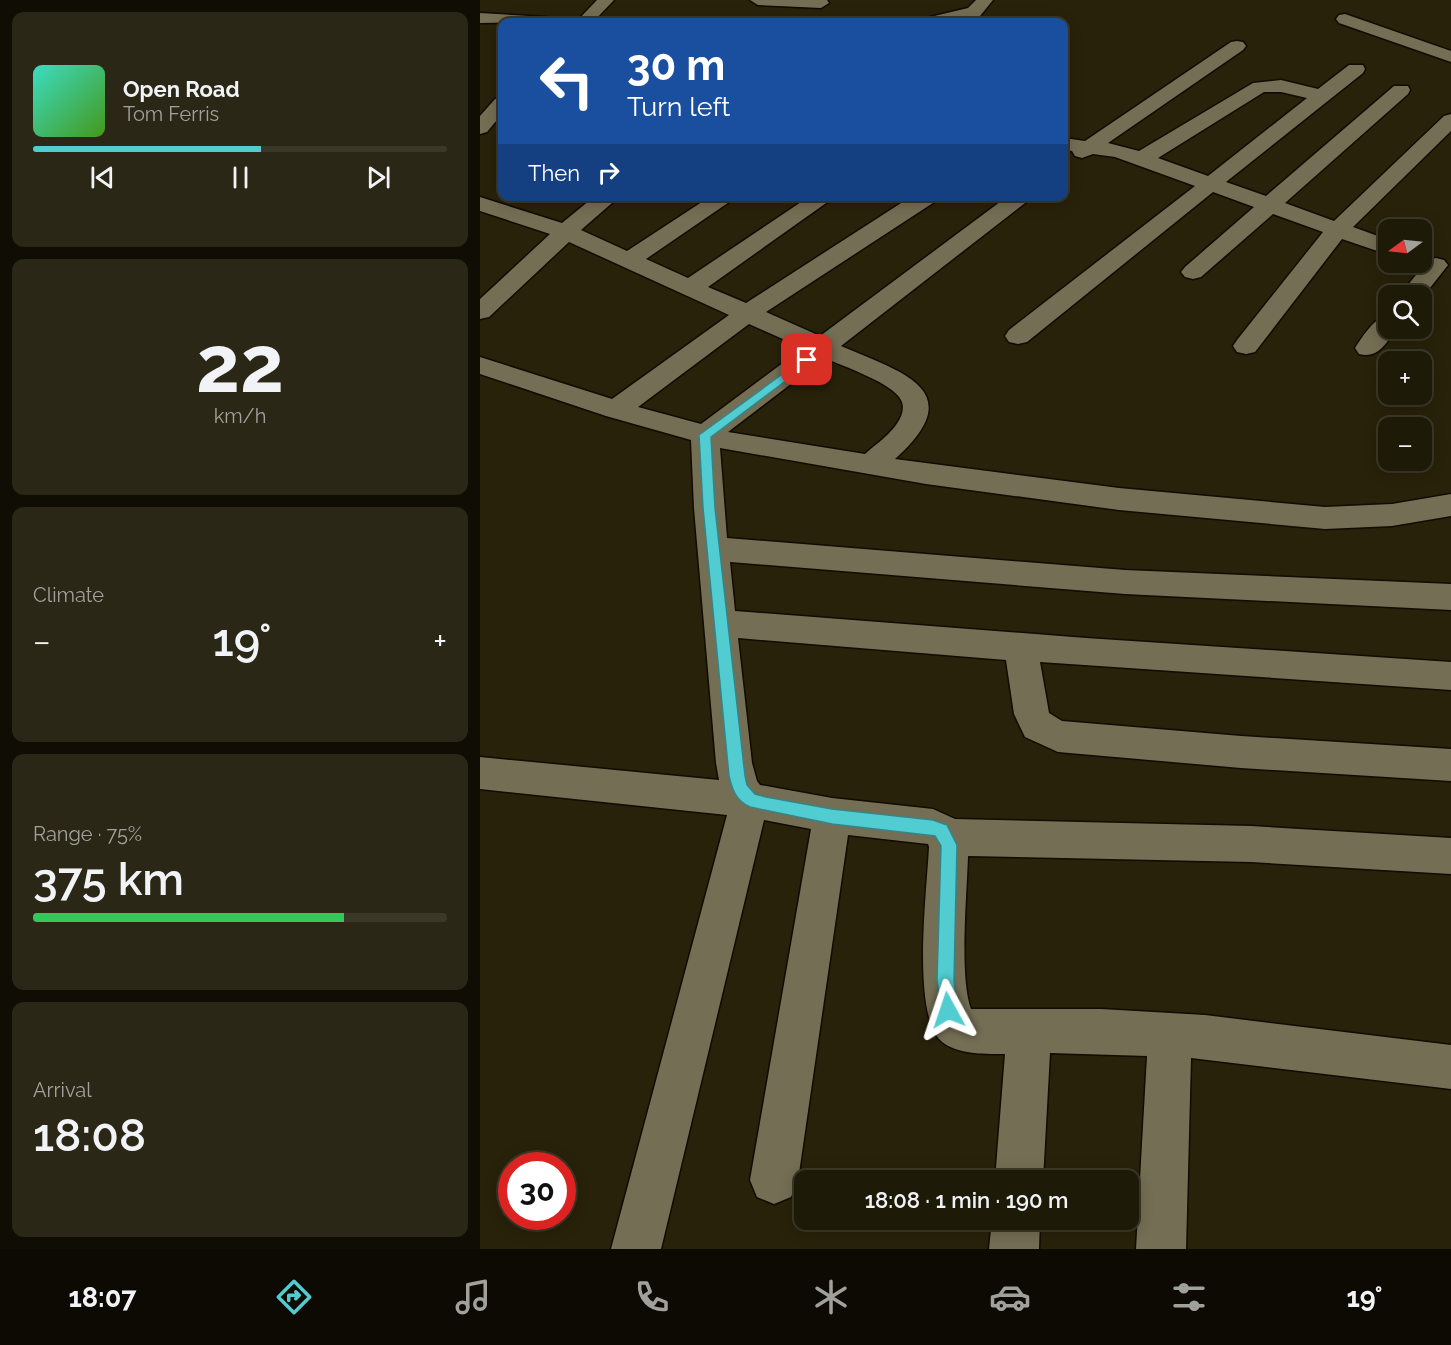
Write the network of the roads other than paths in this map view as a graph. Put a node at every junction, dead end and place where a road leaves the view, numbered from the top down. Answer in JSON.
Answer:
{"nodes":[{"id":1,"x":606,"y":0,"type":"edge"},
{"id":2,"x":758,"y":0,"type":"edge"},
{"id":3,"x":985,"y":0,"type":"edge"},
{"id":4,"x":821,"y":3,"type":"dead end"},
{"id":5,"x":480,"y":18,"type":"edge"},
{"id":6,"x":588,"y":18,"type":"edge"},
{"id":7,"x":949,"y":18,"type":"edge"},
{"id":8,"x":498,"y":19,"type":"edge"},
{"id":9,"x":1345,"y":19,"type":"dead end"},
{"id":10,"x":1237,"y":46,"type":"dead end"},
{"id":11,"x":1451,"y":57,"type":"edge"},
{"id":12,"x":1356,"y":69,"type":"dead end"},
{"id":13,"x":1401,"y":90,"type":"dead end"},
{"id":14,"x":1322,"y":96,"type":"junction"},
{"id":15,"x":498,"y":97,"type":"edge"},
{"id":16,"x":1451,"y":120,"type":"edge"},
{"id":17,"x":480,"y":128,"type":"edge"},
{"id":18,"x":1068,"y":144,"type":"edge"},
{"id":19,"x":1090,"y":146,"type":"junction"},
{"id":20,"x":1141,"y":159,"type":"junction"},
{"id":21,"x":1068,"y":163,"type":"edge"},
{"id":22,"x":1209,"y":184,"type":"junction"},
{"id":23,"x":603,"y":201,"type":"edge"},
{"id":24,"x":719,"y":201,"type":"edge"},
{"id":25,"x":818,"y":201,"type":"edge"},
{"id":26,"x":920,"y":201,"type":"edge"},
{"id":27,"x":1016,"y":201,"type":"edge"},
{"id":28,"x":497,"y":203,"type":"edge"},
{"id":29,"x":1268,"y":206,"type":"junction"},
{"id":30,"x":1337,"y":230,"type":"junction"},
{"id":31,"x":566,"y":231,"type":"junction"},
{"id":32,"x":1378,"y":244,"type":"edge"},
{"id":33,"x":629,"y":260,"type":"junction"},
{"id":34,"x":1436,"y":265,"type":"edge"},
{"id":35,"x":1193,"y":272,"type":"dead end"},
{"id":36,"x":1420,"y":285,"type":"edge"},
{"id":37,"x":691,"y":287,"type":"junction"},
{"id":38,"x":480,"y":312,"type":"edge"},
{"id":39,"x":748,"y":313,"type":"junction"},
{"id":40,"x":1018,"y":336,"type":"dead end"},
{"id":41,"x":1378,"y":336,"type":"edge"},
{"id":42,"x":1246,"y":346,"type":"dead end"},
{"id":43,"x":824,"y":347,"type":"junction"},
{"id":44,"x":1368,"y":348,"type":"dead end"},
{"id":45,"x":480,"y":365,"type":"edge"},
{"id":46,"x":616,"y":410,"type":"junction"},
{"id":47,"x":705,"y":435,"type":"junction"},
{"id":48,"x":870,"y":465,"type":"junction"},
{"id":49,"x":1451,"y":505,"type":"edge"},
{"id":50,"x":714,"y":549,"type":"junction"},
{"id":51,"x":1451,"y":597,"type":"edge"},
{"id":52,"x":721,"y":623,"type":"junction"},
{"id":53,"x":1021,"y":648,"type":"junction"},
{"id":54,"x":1451,"y":676,"type":"edge"},
{"id":55,"x":1451,"y":765,"type":"edge"},
{"id":56,"x":480,"y":773,"type":"edge"},
{"id":57,"x":750,"y":800,"type":"junction"},
{"id":58,"x":832,"y":816,"type":"junction"},
{"id":59,"x":945,"y":837,"type":"junction"},
{"id":60,"x":1451,"y":856,"type":"edge"},
{"id":61,"x":1029,"y":1033,"type":"junction"},
{"id":62,"x":1170,"y":1035,"type":"junction"},
{"id":63,"x":1451,"y":1067,"type":"edge"},
{"id":64,"x":1020,"y":1170,"type":"edge"},
{"id":65,"x":774,"y":1180,"type":"dead end"},
{"id":66,"x":1016,"y":1230,"type":"edge"},
{"id":67,"x":636,"y":1249,"type":"edge"},
{"id":68,"x":1014,"y":1249,"type":"edge"},
{"id":69,"x":1161,"y":1249,"type":"edge"}],
"edges":[{"from":1,"to":6,"type":"street"},
{"from":2,"to":4,"type":"street"},
{"from":3,"to":7,"type":"street"},
{"from":5,"to":8,"type":"street"},
{"from":9,"to":11,"type":"street"},
{"from":10,"to":19,"type":"street"},
{"from":12,"to":14,"type":"street"},
{"from":13,"to":29,"type":"street"},
{"from":14,"to":20,"type":"street"},
{"from":14,"to":22,"type":"street"},
{"from":15,"to":17,"type":"street"},
{"from":16,"to":30,"type":"street"},
{"from":18,"to":19,"type":"street"},
{"from":19,"to":20,"type":"street"},
{"from":19,"to":21,"type":"street"},
{"from":20,"to":22,"type":"street"},
{"from":22,"to":29,"type":"street"},
{"from":22,"to":40,"type":"street"},
{"from":23,"to":31,"type":"street"},
{"from":24,"to":33,"type":"street"},
{"from":25,"to":37,"type":"street"},
{"from":26,"to":39,"type":"street"},
{"from":27,"to":43,"type":"street"},
{"from":28,"to":31,"type":"street"},
{"from":29,"to":30,"type":"street"},
{"from":29,"to":35,"type":"street"},
{"from":30,"to":32,"type":"street"},
{"from":30,"to":42,"type":"street"},
{"from":31,"to":33,"type":"street"},
{"from":31,"to":38,"type":"street"},
{"from":33,"to":37,"type":"street"},
{"from":34,"to":36,"type":"street"},
{"from":37,"to":39,"type":"street"},
{"from":39,"to":43,"type":"street"},
{"from":39,"to":46,"type":"street"},
{"from":41,"to":44,"type":"street"},
{"from":43,"to":47,"type":"street"},
{"from":43,"to":48,"type":"street"},
{"from":45,"to":46,"type":"street"},
{"from":46,"to":47,"type":"street"},
{"from":47,"to":48,"type":"street"},
{"from":47,"to":50,"type":"street"},
{"from":48,"to":49,"type":"street"},
{"from":50,"to":51,"type":"street"},
{"from":50,"to":52,"type":"street"},
{"from":52,"to":53,"type":"street"},
{"from":52,"to":57,"type":"street"},
{"from":53,"to":54,"type":"street"},
{"from":53,"to":55,"type":"street"},
{"from":56,"to":57,"type":"street"},
{"from":57,"to":58,"type":"street"},
{"from":57,"to":67,"type":"street"},
{"from":58,"to":59,"type":"street"},
{"from":58,"to":65,"type":"street"},
{"from":59,"to":60,"type":"street"},
{"from":59,"to":61,"type":"street"},
{"from":61,"to":62,"type":"street"},
{"from":61,"to":64,"type":"street"},
{"from":62,"to":63,"type":"street"},
{"from":62,"to":69,"type":"street"},
{"from":66,"to":68,"type":"street"}]}
